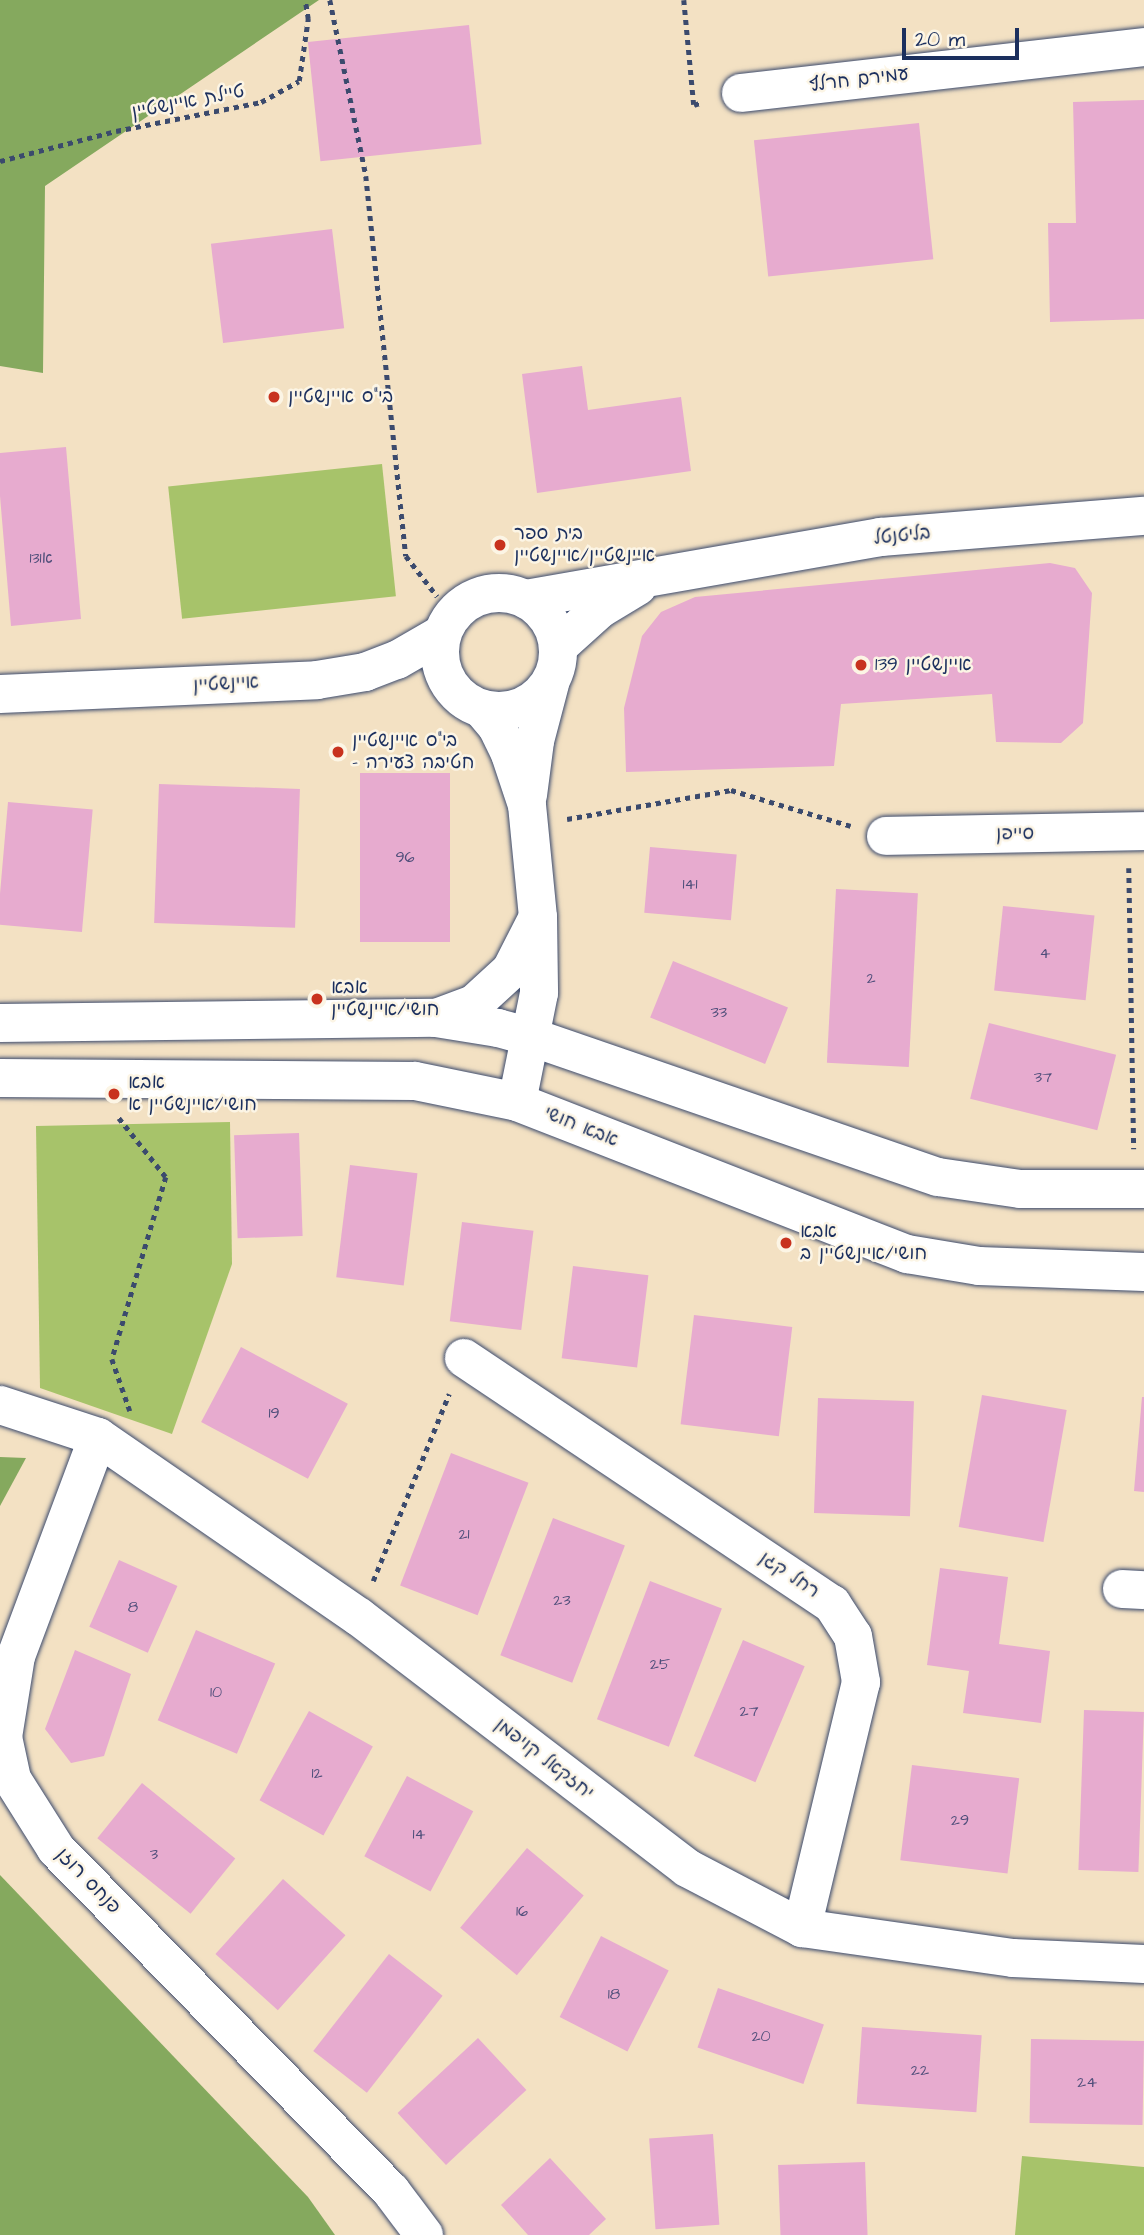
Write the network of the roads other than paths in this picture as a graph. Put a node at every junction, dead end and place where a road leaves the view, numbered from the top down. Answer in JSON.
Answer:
{"nodes":[{"id":1,"x":1144,"y":47,"type":"edge"},
{"id":2,"x":741,"y":93,"type":"road end"},
{"id":3,"x":1144,"y":516,"type":"edge"},
{"id":4,"x":662,"y":574,"type":"junction"},
{"id":5,"x":526,"y":599,"type":"junction"},
{"id":6,"x":447,"y":625,"type":"junction"},
{"id":7,"x":559,"y":646,"type":"junction"},
{"id":8,"x":550,"y":684,"type":"junction"},
{"id":9,"x":0,"y":694,"type":"edge"},
{"id":10,"x":482,"y":709,"type":"junction"},
{"id":11,"x":528,"y":816,"type":"junction"},
{"id":12,"x":1136,"y":831,"type":"edge"},
{"id":13,"x":886,"y":836,"type":"road end"},
{"id":14,"x":538,"y":917,"type":"junction"},
{"id":15,"x":436,"y":1018,"type":"junction"},
{"id":16,"x":0,"y":1023,"type":"edge"},
{"id":17,"x":531,"y":1037,"type":"junction"},
{"id":18,"x":0,"y":1078,"type":"edge"},
{"id":19,"x":517,"y":1102,"type":"junction"},
{"id":20,"x":1144,"y":1189,"type":"edge"},
{"id":21,"x":1144,"y":1272,"type":"edge"},
{"id":22,"x":464,"y":1358,"type":"road end"},
{"id":23,"x":0,"y":1405,"type":"edge"},
{"id":24,"x":98,"y":1437,"type":"junction"},
{"id":25,"x":802,"y":1928,"type":"junction"},
{"id":26,"x":1144,"y":1964,"type":"edge"},
{"id":27,"x":424,"y":2235,"type":"edge"}],
"edges":[{"from":1,"to":2,"type":"street","name":"עמירם חרלף"},
{"from":3,"to":4,"type":"street","name":"בליטנטל"},
{"from":4,"to":5,"type":"street","name":"בליטנטל"},
{"from":4,"to":7,"type":"street","name":"בליטנטל"},
{"from":5,"to":6,"type":"street"},
{"from":5,"to":7,"type":"street"},
{"from":6,"to":9,"type":"street","name":"איינשטיין"},
{"from":6,"to":10,"type":"street"},
{"from":7,"to":8,"type":"street"},
{"from":8,"to":10,"type":"street"},
{"from":8,"to":11,"type":"street"},
{"from":10,"to":11,"type":"street"},
{"from":11,"to":14,"type":"street"},
{"from":12,"to":13,"type":"street","name":"סייפן"},
{"from":14,"to":15,"type":"street"},
{"from":14,"to":17,"type":"street"},
{"from":15,"to":16,"type":"street"},
{"from":15,"to":17,"type":"street"},
{"from":17,"to":19,"type":"street"},
{"from":17,"to":20,"type":"street"},
{"from":18,"to":19,"type":"street","name":"אבא חושי"},
{"from":19,"to":21,"type":"street","name":"אבא חושי"},
{"from":22,"to":25,"type":"street","name":"רחל קגן"},
{"from":23,"to":24,"type":"street","name":"יחזקאל קויפמן"},
{"from":24,"to":25,"type":"street","name":"יחזקאל קויפמן"},
{"from":24,"to":27,"type":"street","name":"פנחס רוזן"},
{"from":25,"to":26,"type":"street","name":"יחזקאל קויפמן"}]}
